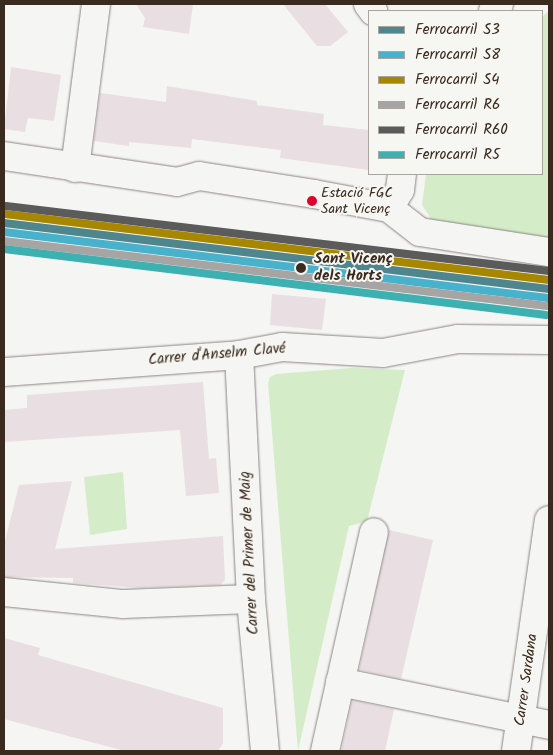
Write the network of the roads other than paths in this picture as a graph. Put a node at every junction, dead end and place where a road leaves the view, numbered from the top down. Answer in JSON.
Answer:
{"nodes":[{"id":1,"x":96,"y":4,"type":"edge"},
{"id":2,"x":4,"y":156,"type":"edge"},
{"id":3,"x":75,"y":168,"type":"junction"},
{"id":4,"x":402,"y":175,"type":"edge"},
{"id":5,"x":390,"y":208,"type":"junction"},
{"id":6,"x":549,"y":252,"type":"edge"},
{"id":7,"x":549,"y":340,"type":"edge"},
{"id":8,"x":239,"y":355,"type":"junction"},
{"id":9,"x":4,"y":372,"type":"edge"},
{"id":10,"x":374,"y":532,"type":"dead end"},
{"id":11,"x":549,"y":532,"type":"edge"},
{"id":12,"x":4,"y":592,"type":"edge"},
{"id":13,"x":252,"y":599,"type":"junction"},
{"id":14,"x":340,"y":682,"type":"junction"},
{"id":15,"x":521,"y":719,"type":"junction"},
{"id":16,"x":549,"y":725,"type":"edge"},
{"id":17,"x":265,"y":751,"type":"edge"},
{"id":18,"x":325,"y":751,"type":"edge"},
{"id":19,"x":516,"y":751,"type":"edge"}],
"edges":[{"from":1,"to":3,"type":"street"},
{"from":2,"to":3,"type":"street"},
{"from":3,"to":5,"type":"street"},
{"from":4,"to":5,"type":"street"},
{"from":5,"to":6,"type":"street"},
{"from":7,"to":8,"type":"street","name":"Carrer d'Anselm Clavé"},
{"from":8,"to":9,"type":"street","name":"Carrer d'Anselm Clavé"},
{"from":8,"to":13,"type":"street","name":"Carrer del Primer de Maig"},
{"from":10,"to":14,"type":"street"},
{"from":11,"to":15,"type":"street","name":"Carrer Sardana"},
{"from":12,"to":13,"type":"street"},
{"from":13,"to":17,"type":"street","name":"Carrer del Primer de Maig"},
{"from":14,"to":15,"type":"street"},
{"from":14,"to":18,"type":"street"},
{"from":15,"to":16,"type":"street"},
{"from":15,"to":19,"type":"street","name":"Carrer Sardana"}]}
